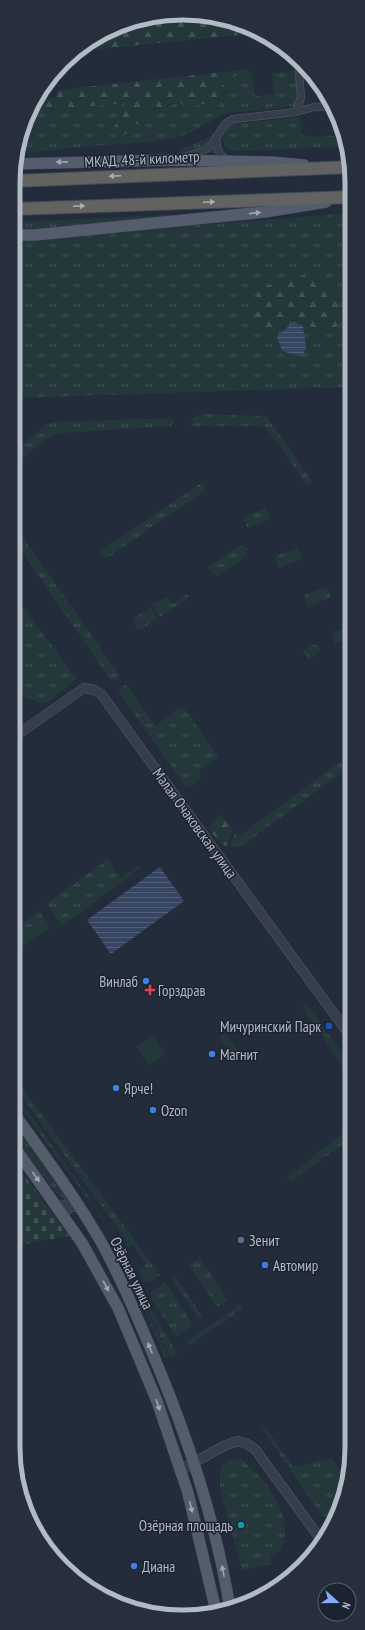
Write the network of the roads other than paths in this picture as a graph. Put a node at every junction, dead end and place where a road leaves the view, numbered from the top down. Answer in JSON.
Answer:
{"nodes":[{"id":1,"x":299,"y":70,"type":"edge"},
{"id":2,"x":326,"y":106,"type":"edge"},
{"id":3,"x":296,"y":112,"type":"junction"},
{"id":4,"x":216,"y":137,"type":"junction"},
{"id":5,"x":171,"y":160,"type":"junction"},
{"id":6,"x":231,"y":161,"type":"junction"},
{"id":7,"x":21,"y":164,"type":"edge"},
{"id":8,"x":344,"y":166,"type":"edge"},
{"id":9,"x":327,"y":167,"type":"junction"},
{"id":10,"x":20,"y":182,"type":"edge"},
{"id":11,"x":345,"y":197,"type":"edge"},
{"id":12,"x":345,"y":198,"type":"edge"},
{"id":13,"x":40,"y":208,"type":"junction"},
{"id":14,"x":20,"y":210,"type":"edge"},
{"id":15,"x":20,"y":213,"type":"edge"},
{"id":16,"x":20,"y":235,"type":"edge"},
{"id":17,"x":20,"y":733,"type":"edge"},
{"id":18,"x":345,"y":1030,"type":"edge"},
{"id":19,"x":20,"y":1122,"type":"edge"},
{"id":20,"x":20,"y":1155,"type":"edge"},
{"id":21,"x":69,"y":1190,"type":"junction"},
{"id":22,"x":54,"y":1201,"type":"junction"},
{"id":23,"x":82,"y":1212,"type":"junction"},
{"id":24,"x":67,"y":1221,"type":"junction"},
{"id":25,"x":194,"y":1463,"type":"junction"},
{"id":26,"x":179,"y":1466,"type":"junction"},
{"id":27,"x":319,"y":1537,"type":"edge"},
{"id":28,"x":229,"y":1603,"type":"edge"},
{"id":29,"x":215,"y":1607,"type":"edge"}],
"edges":[{"from":1,"to":3,"type":"street"},
{"from":2,"to":3,"type":"street"},
{"from":3,"to":4,"type":"street"},
{"from":4,"to":5,"type":"street"},
{"from":4,"to":6,"type":"street"},
{"from":5,"to":6,"type":"main road"},
{"from":5,"to":7,"type":"main road","one_way":true},
{"from":6,"to":9,"type":"main road"},
{"from":8,"to":9,"type":"highway","name":"МКАД, 48-й километр"},
{"from":9,"to":10,"type":"highway","name":"МКАД, 48-й километр","one_way":true},
{"from":13,"to":11,"type":"highway","one_way":true},
{"from":16,"to":12,"type":"main road","one_way":true},
{"from":13,"to":14,"type":"highway"},
{"from":13,"to":15,"type":"main road"},
{"from":17,"to":18,"type":"street","name":"Малая Очаковская улица"},
{"from":19,"to":21,"type":"main road","name":"Озёрная улица"},
{"from":20,"to":22,"type":"main road","name":"Озёрная улица","one_way":true},
{"from":21,"to":22,"type":"street"},
{"from":21,"to":23,"type":"main road","name":"Озёрная улица"},
{"from":22,"to":24,"type":"main road","name":"Озёрная улица"},
{"from":23,"to":24,"type":"street"},
{"from":25,"to":23,"type":"main road","name":"Озёрная улица","one_way":true},
{"from":24,"to":26,"type":"main road","name":"Озёрная улица","one_way":true},
{"from":25,"to":26,"type":"street"},
{"from":25,"to":27,"type":"street"},
{"from":28,"to":25,"type":"main road","name":"Озёрная улица","one_way":true},
{"from":26,"to":29,"type":"main road","name":"Озёрная улица","one_way":true}]}
